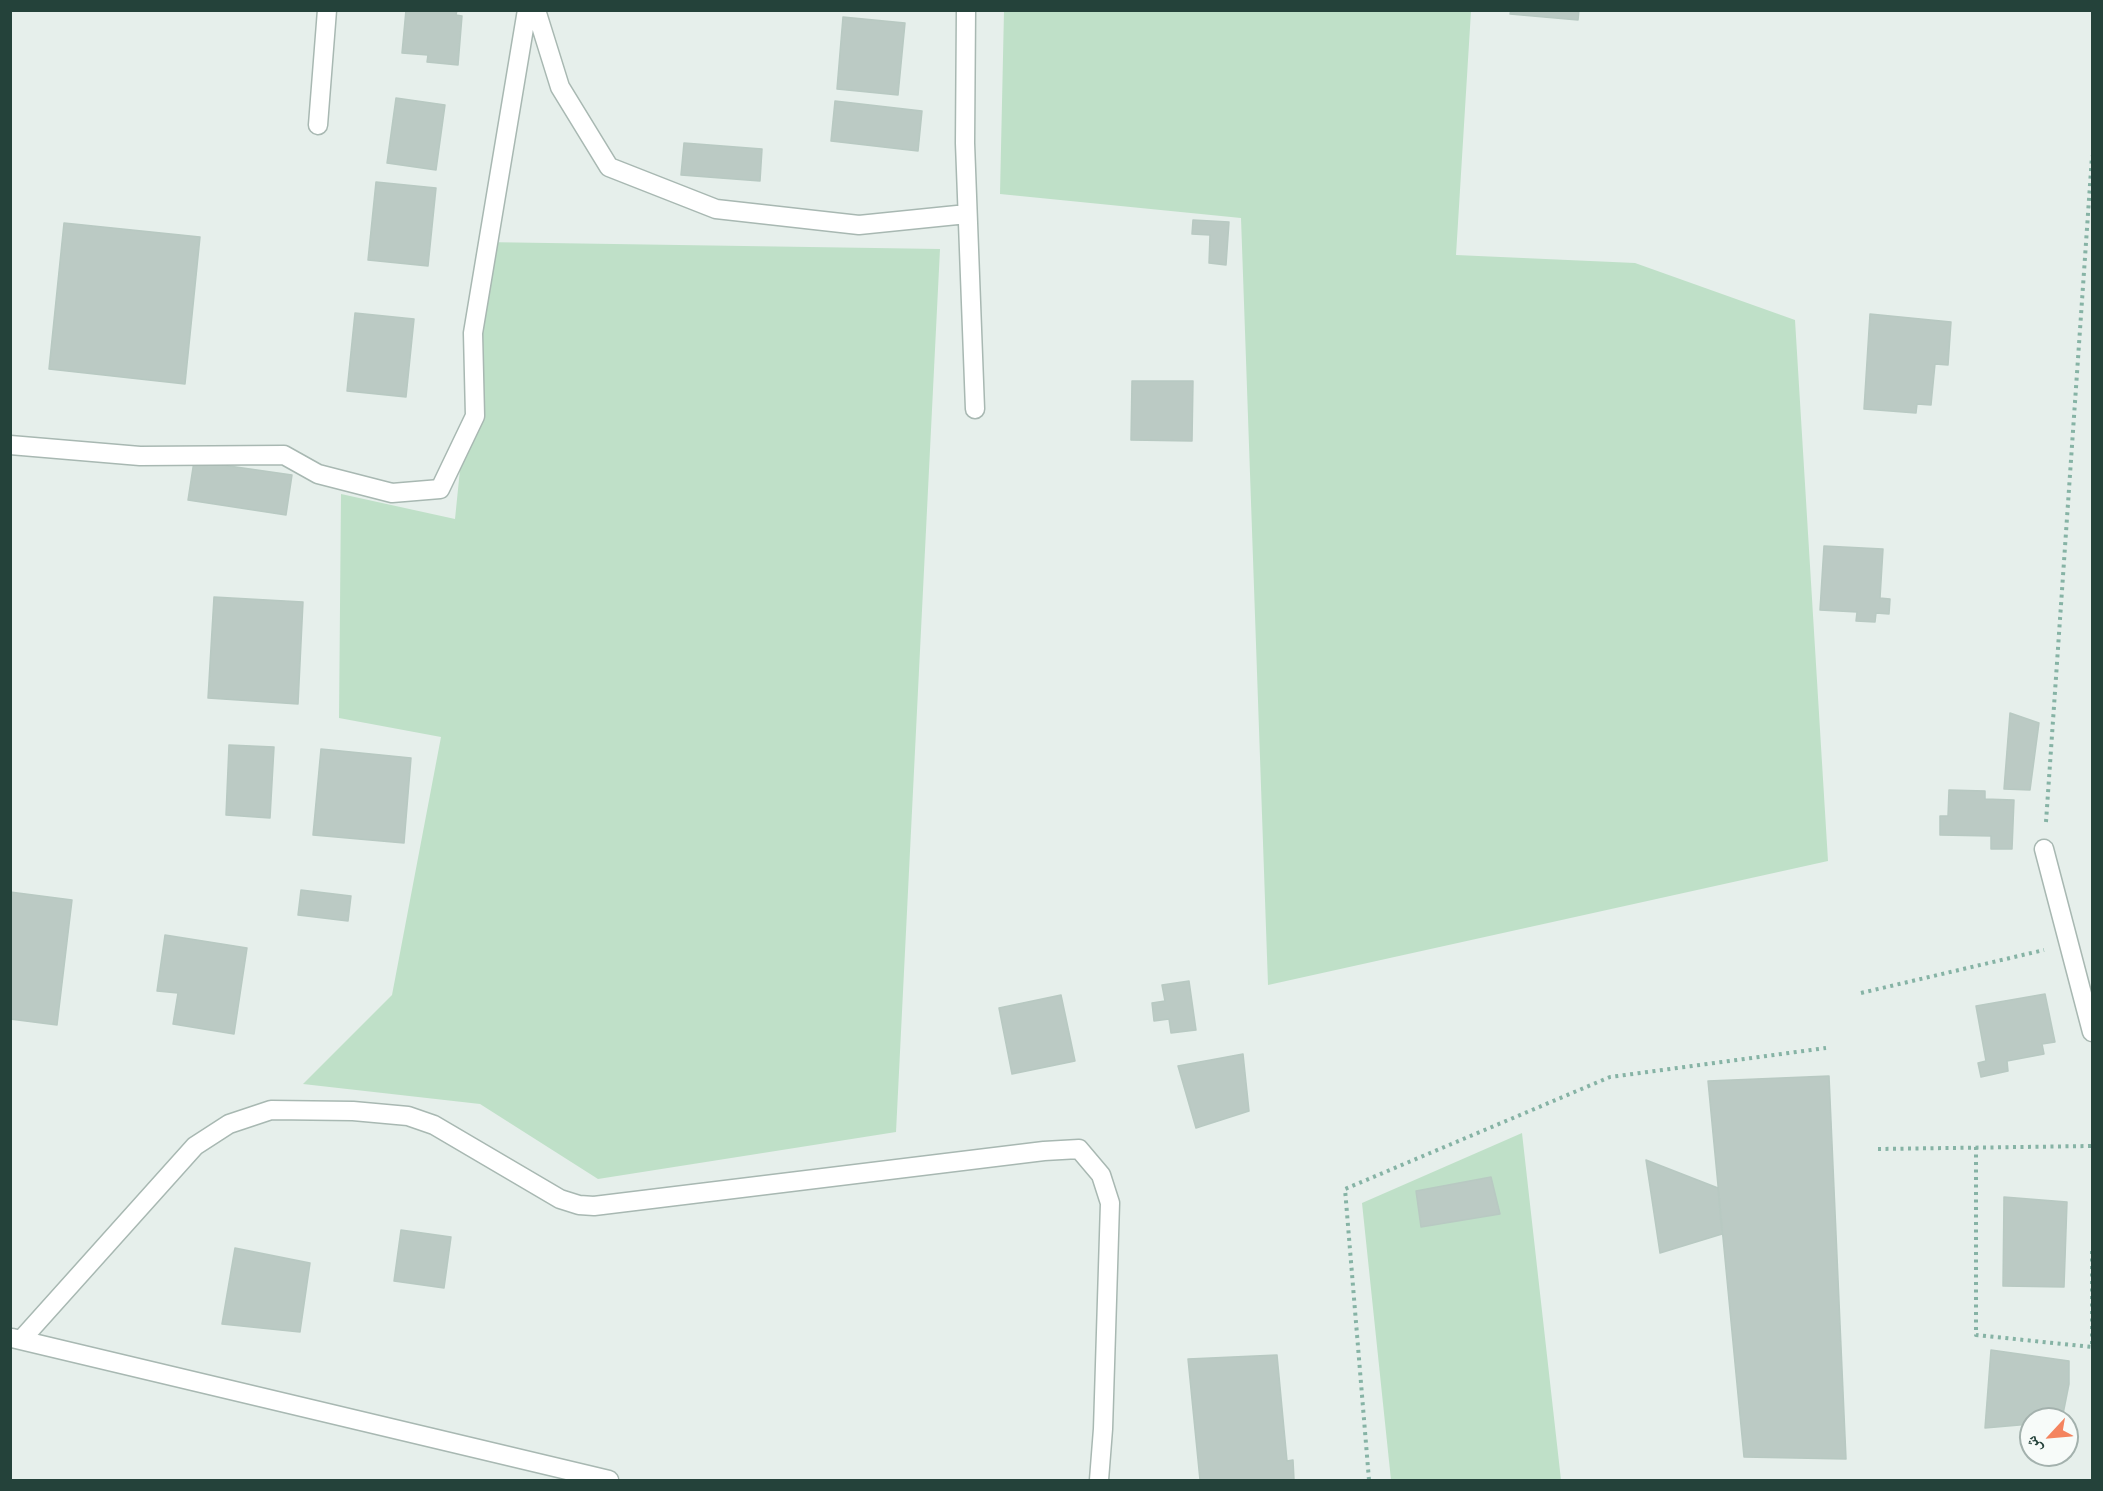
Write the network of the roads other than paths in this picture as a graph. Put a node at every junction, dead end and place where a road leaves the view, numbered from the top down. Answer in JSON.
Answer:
{"nodes":[{"id":1,"x":327,"y":10,"type":"edge"},
{"id":2,"x":527,"y":10,"type":"edge"},
{"id":3,"x":536,"y":10,"type":"edge"},
{"id":4,"x":966,"y":10,"type":"edge"},
{"id":5,"x":318,"y":125,"type":"dead end"},
{"id":6,"x":967,"y":214,"type":"junction"},
{"id":7,"x":975,"y":409,"type":"dead end"},
{"id":8,"x":10,"y":445,"type":"edge"},
{"id":9,"x":2044,"y":849,"type":"road end"},
{"id":10,"x":2092,"y":1032,"type":"edge"},
{"id":11,"x":16,"y":1339,"type":"edge"},
{"id":12,"x":609,"y":1480,"type":"edge"},
{"id":13,"x":1099,"y":1480,"type":"edge"}],
"edges":[{"from":1,"to":5,"type":"street"},
{"from":2,"to":8,"type":"street"},
{"from":3,"to":6,"type":"street"},
{"from":4,"to":6,"type":"street"},
{"from":6,"to":7,"type":"street"},
{"from":9,"to":10,"type":"street"},
{"from":11,"to":12,"type":"street"},
{"from":11,"to":13,"type":"street"}]}
